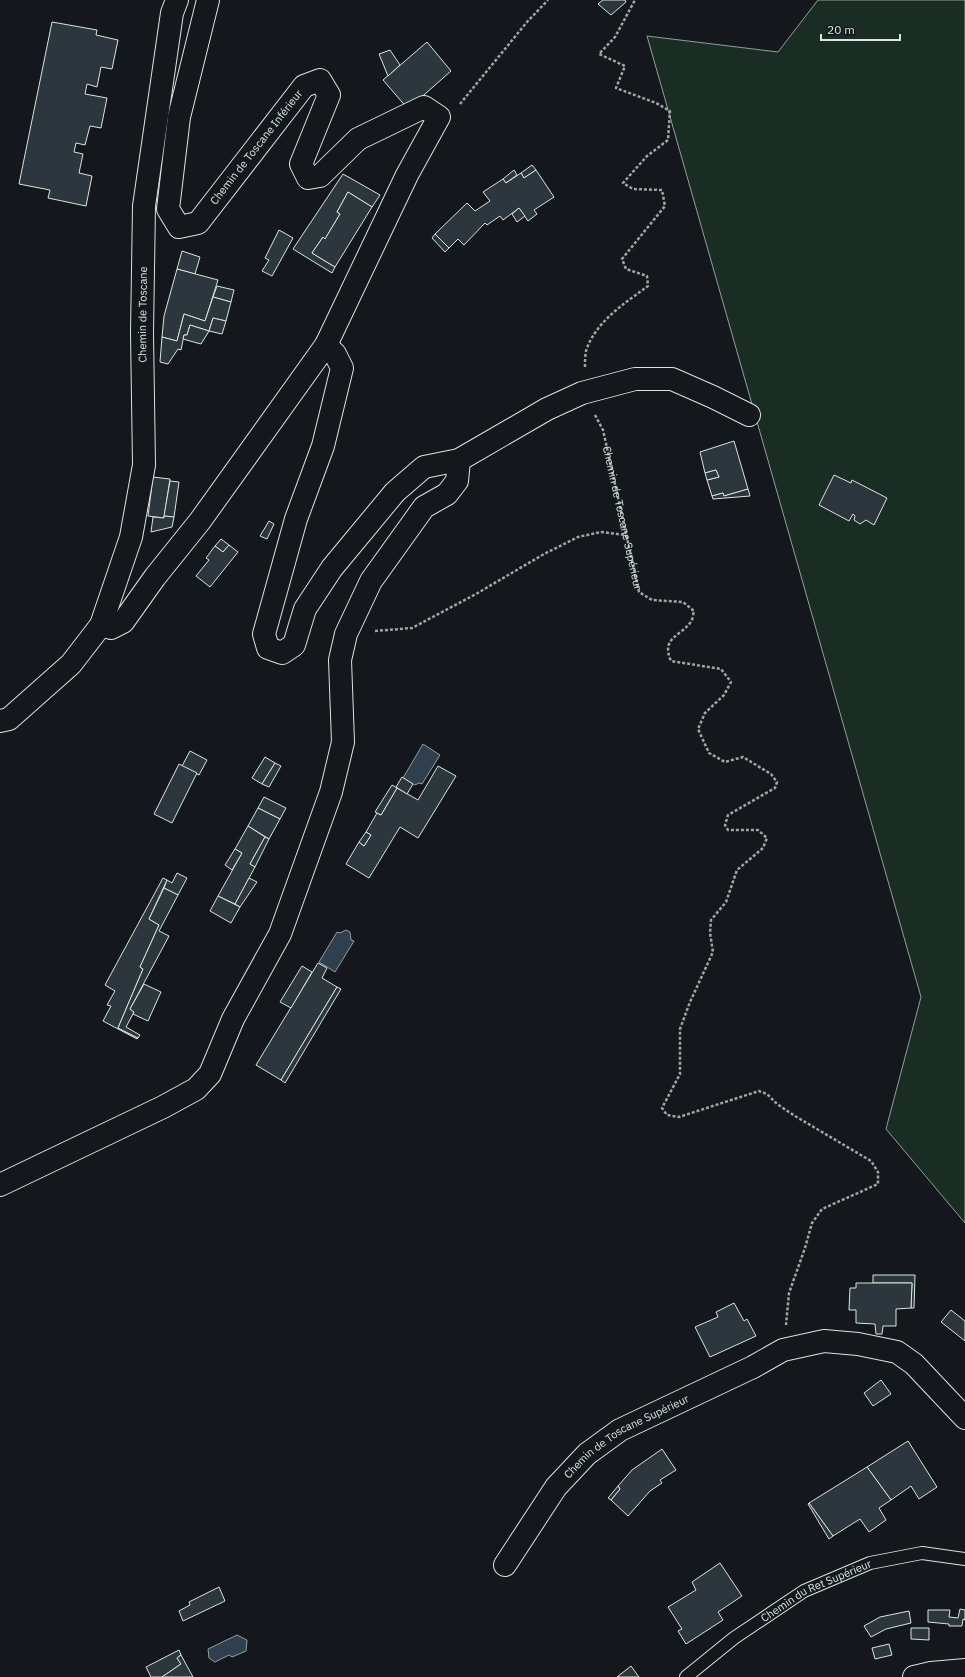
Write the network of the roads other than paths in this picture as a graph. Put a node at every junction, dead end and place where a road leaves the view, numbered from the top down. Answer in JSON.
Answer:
{"nodes":[{"id":1,"x":177,"y":0,"type":"edge"},
{"id":2,"x":208,"y":0,"type":"edge"},
{"id":3,"x":326,"y":345,"type":"junction"},
{"id":4,"x":749,"y":415,"type":"dead end"},
{"id":5,"x":459,"y":460,"type":"junction"},
{"id":6,"x":101,"y":625,"type":"junction"},
{"id":7,"x":0,"y":721,"type":"edge"},
{"id":8,"x":0,"y":1185,"type":"edge"},
{"id":9,"x":965,"y":1418,"type":"edge"},
{"id":10,"x":965,"y":1559,"type":"edge"},
{"id":11,"x":505,"y":1565,"type":"dead end"},
{"id":12,"x":965,"y":1670,"type":"edge"},
{"id":13,"x":686,"y":1677,"type":"edge"},
{"id":14,"x":914,"y":1677,"type":"edge"}],
"edges":[{"from":1,"to":6,"type":"street","name":"Chemin de Toscane"},
{"from":2,"to":3,"type":"street","name":"Chemin de Toscane Inférieur"},
{"from":3,"to":5,"type":"street"},
{"from":3,"to":6,"type":"street"},
{"from":4,"to":5,"type":"street"},
{"from":5,"to":8,"type":"street"},
{"from":6,"to":7,"type":"street","name":"Chemin de Toscane"},
{"from":9,"to":11,"type":"street","name":"Chemin de Toscane Supérieur"},
{"from":10,"to":13,"type":"lane","name":"Chemin du Ret Supérieur"},
{"from":12,"to":14,"type":"street"}]}
